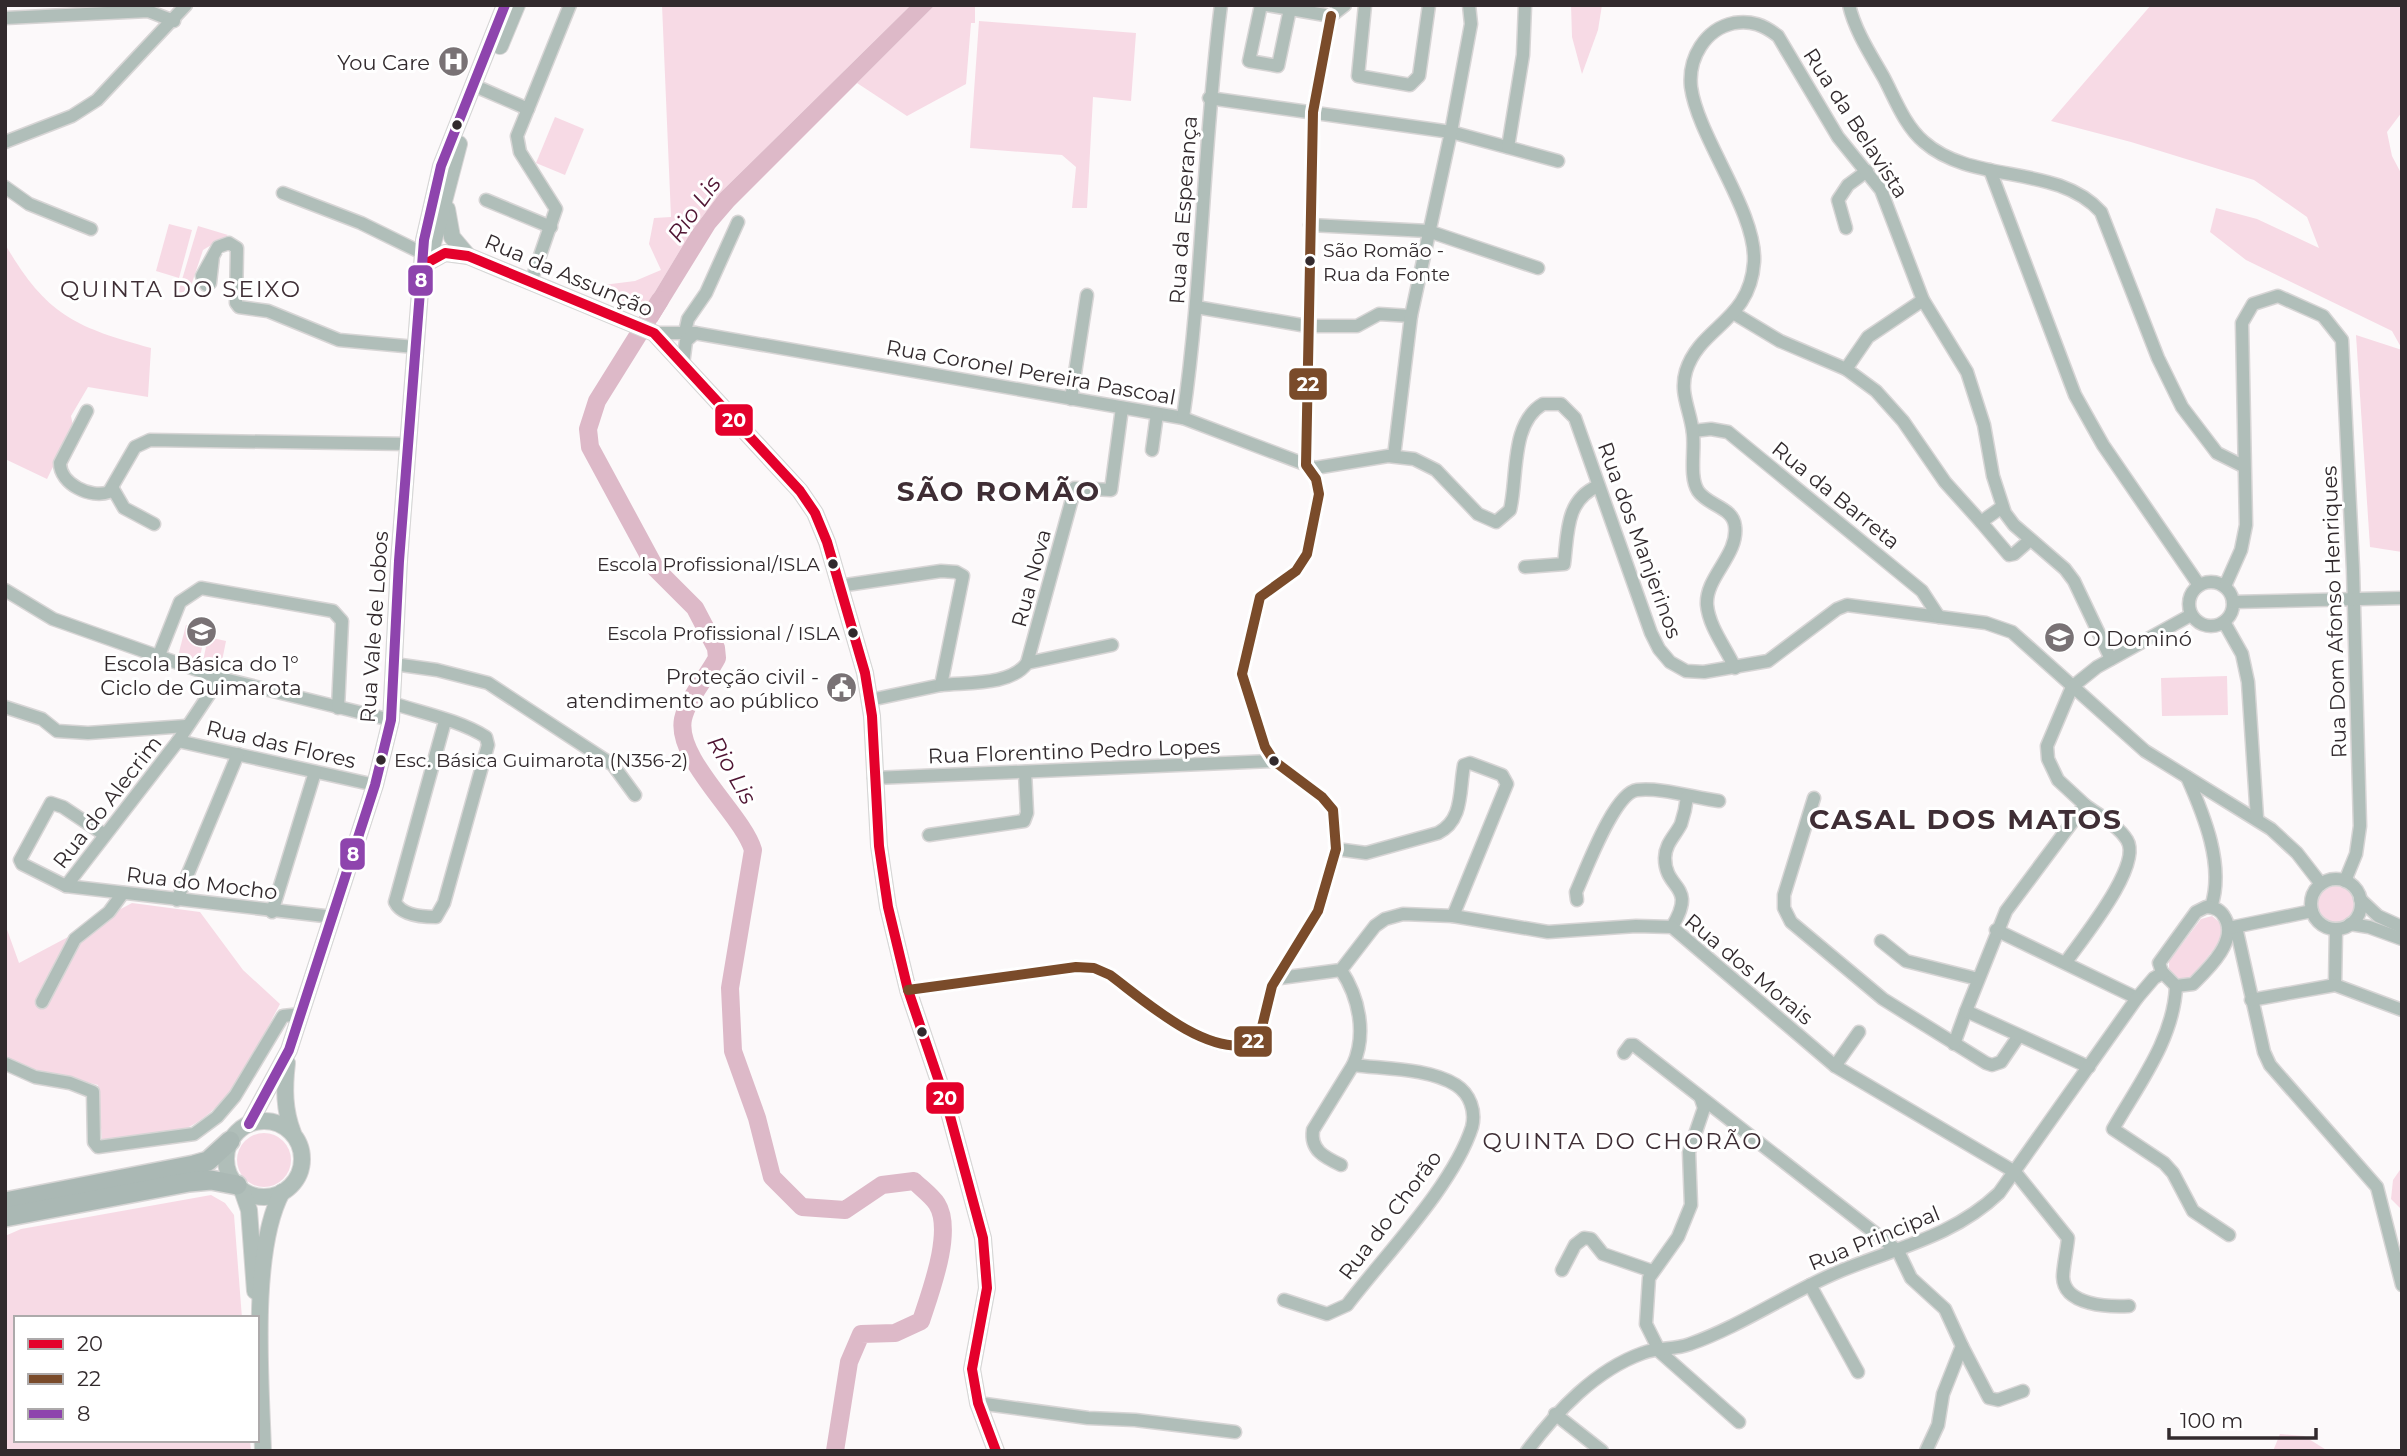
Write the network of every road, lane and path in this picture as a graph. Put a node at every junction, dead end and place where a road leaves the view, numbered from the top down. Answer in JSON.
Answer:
{"nodes":[{"id":1,"x":186,"y":5,"type":"edge"},
{"id":2,"x":505,"y":5,"type":"edge"},
{"id":3,"x":517,"y":5,"type":"edge"},
{"id":4,"x":570,"y":5,"type":"edge"},
{"id":5,"x":1221,"y":5,"type":"edge"},
{"id":6,"x":1261,"y":5,"type":"edge"},
{"id":7,"x":1267,"y":5,"type":"edge"},
{"id":8,"x":1345,"y":5,"type":"edge"},
{"id":9,"x":1365,"y":5,"type":"edge"},
{"id":10,"x":1429,"y":5,"type":"edge"},
{"id":11,"x":1469,"y":5,"type":"edge"},
{"id":12,"x":1525,"y":5,"type":"edge"},
{"id":13,"x":1849,"y":5,"type":"edge"},
{"id":14,"x":1290,"y":9,"type":"junction"},
{"id":15,"x":1331,"y":16,"type":"junction"},
{"id":16,"x":5,"y":18,"type":"edge"},
{"id":17,"x":174,"y":21,"type":"junction"},
{"id":18,"x":482,"y":89,"type":"junction"},
{"id":19,"x":1209,"y":98,"type":"junction"},
{"id":20,"x":528,"y":109,"type":"junction"},
{"id":21,"x":1313,"y":112,"type":"junction"},
{"id":22,"x":1451,"y":132,"type":"junction"},
{"id":23,"x":5,"y":142,"type":"edge"},
{"id":24,"x":1508,"y":147,"type":"junction"},
{"id":25,"x":1558,"y":161,"type":"dead end"},
{"id":26,"x":1867,"y":170,"type":"junction"},
{"id":27,"x":1990,"y":170,"type":"junction"},
{"id":28,"x":5,"y":187,"type":"edge"},
{"id":29,"x":283,"y":193,"type":"dead end"},
{"id":30,"x":446,"y":197,"type":"junction"},
{"id":31,"x":486,"y":200,"type":"dead end"},
{"id":32,"x":430,"y":209,"type":"junction"},
{"id":33,"x":738,"y":222,"type":"dead end"},
{"id":34,"x":1310,"y":225,"type":"junction"},
{"id":35,"x":551,"y":227,"type":"junction"},
{"id":36,"x":1846,"y":228,"type":"dead end"},
{"id":37,"x":91,"y":229,"type":"dead end"},
{"id":38,"x":1428,"y":231,"type":"junction"},
{"id":39,"x":436,"y":237,"type":"junction"},
{"id":40,"x":461,"y":254,"type":"junction"},
{"id":41,"x":213,"y":256,"type":"dead end"},
{"id":42,"x":423,"y":264,"type":"junction"},
{"id":43,"x":1538,"y":268,"type":"dead end"},
{"id":44,"x":534,"y":274,"type":"junction"},
{"id":45,"x":1087,"y":295,"type":"dead end"},
{"id":46,"x":1923,"y":300,"type":"junction"},
{"id":47,"x":1196,"y":307,"type":"junction"},
{"id":48,"x":1735,"y":314,"type":"junction"},
{"id":49,"x":1411,"y":316,"type":"junction"},
{"id":50,"x":1307,"y":326,"type":"junction"},
{"id":51,"x":654,"y":333,"type":"junction"},
{"id":52,"x":690,"y":333,"type":"junction"},
{"id":53,"x":415,"y":347,"type":"junction"},
{"id":54,"x":683,"y":364,"type":"junction"},
{"id":55,"x":1846,"y":369,"type":"junction"},
{"id":56,"x":1071,"y":399,"type":"junction"},
{"id":57,"x":1122,"y":408,"type":"junction"},
{"id":58,"x":87,"y":411,"type":"dead end"},
{"id":59,"x":1157,"y":414,"type":"junction"},
{"id":60,"x":1183,"y":418,"type":"junction"},
{"id":61,"x":1693,"y":431,"type":"junction"},
{"id":62,"x":408,"y":443,"type":"junction"},
{"id":63,"x":1152,"y":450,"type":"dead end"},
{"id":64,"x":1394,"y":456,"type":"junction"},
{"id":65,"x":1306,"y":465,"type":"junction"},
{"id":66,"x":2243,"y":466,"type":"junction"},
{"id":67,"x":1598,"y":486,"type":"junction"},
{"id":68,"x":113,"y":489,"type":"junction"},
{"id":69,"x":2002,"y":507,"type":"junction"},
{"id":70,"x":1981,"y":522,"type":"junction"},
{"id":71,"x":154,"y":524,"type":"dead end"},
{"id":72,"x":2030,"y":540,"type":"junction"},
{"id":73,"x":1525,"y":567,"type":"dead end"},
{"id":74,"x":2199,"y":585,"type":"junction"},
{"id":75,"x":839,"y":586,"type":"junction"},
{"id":76,"x":2225,"y":586,"type":"junction"},
{"id":77,"x":5,"y":590,"type":"edge"},
{"id":78,"x":2402,"y":598,"type":"edge"},
{"id":79,"x":2354,"y":600,"type":"junction"},
{"id":80,"x":2233,"y":602,"type":"junction"},
{"id":81,"x":2191,"y":615,"type":"junction"},
{"id":82,"x":1939,"y":617,"type":"junction"},
{"id":83,"x":2224,"y":622,"type":"junction"},
{"id":84,"x":1112,"y":645,"type":"dead end"},
{"id":85,"x":159,"y":655,"type":"junction"},
{"id":86,"x":2111,"y":659,"type":"junction"},
{"id":87,"x":1027,"y":663,"type":"junction"},
{"id":88,"x":394,"y":664,"type":"junction"},
{"id":89,"x":1735,"y":668,"type":"junction"},
{"id":90,"x":220,"y":678,"type":"junction"},
{"id":91,"x":941,"y":685,"type":"junction"},
{"id":92,"x":2072,"y":687,"type":"junction"},
{"id":93,"x":870,"y":700,"type":"junction"},
{"id":94,"x":5,"y":707,"type":"edge"},
{"id":95,"x":338,"y":708,"type":"junction"},
{"id":96,"x":391,"y":712,"type":"junction"},
{"id":97,"x":445,"y":721,"type":"junction"},
{"id":98,"x":186,"y":726,"type":"junction"},
{"id":99,"x":178,"y":741,"type":"junction"},
{"id":100,"x":238,"y":754,"type":"junction"},
{"id":101,"x":1274,"y":761,"type":"junction"},
{"id":102,"x":314,"y":772,"type":"junction"},
{"id":103,"x":1025,"y":772,"type":"junction"},
{"id":104,"x":2187,"y":777,"type":"junction"},
{"id":105,"x":874,"y":778,"type":"junction"},
{"id":106,"x":375,"y":785,"type":"junction"},
{"id":107,"x":635,"y":795,"type":"dead end"},
{"id":108,"x":1687,"y":797,"type":"junction"},
{"id":109,"x":1814,"y":798,"type":"dead end"},
{"id":110,"x":1719,"y":801,"type":"dead end"},
{"id":111,"x":2085,"y":805,"type":"junction"},
{"id":112,"x":2256,"y":818,"type":"junction"},
{"id":113,"x":105,"y":835,"type":"junction"},
{"id":114,"x":929,"y":835,"type":"dead end"},
{"id":115,"x":1336,"y":849,"type":"junction"},
{"id":116,"x":2345,"y":881,"type":"junction"},
{"id":117,"x":2321,"y":884,"type":"junction"},
{"id":118,"x":66,"y":886,"type":"junction"},
{"id":119,"x":123,"y":893,"type":"junction"},
{"id":120,"x":2360,"y":899,"type":"junction"},
{"id":121,"x":177,"y":900,"type":"junction"},
{"id":122,"x":1577,"y":900,"type":"dead end"},
{"id":123,"x":2211,"y":907,"type":"junction"},
{"id":124,"x":2312,"y":911,"type":"junction"},
{"id":125,"x":271,"y":912,"type":"junction"},
{"id":126,"x":333,"y":916,"type":"junction"},
{"id":127,"x":1453,"y":916,"type":"junction"},
{"id":128,"x":2350,"y":924,"type":"junction"},
{"id":129,"x":1672,"y":927,"type":"junction"},
{"id":130,"x":2232,"y":927,"type":"junction"},
{"id":131,"x":2402,"y":927,"type":"edge"},
{"id":132,"x":2336,"y":929,"type":"junction"},
{"id":133,"x":1996,"y":930,"type":"junction"},
{"id":134,"x":2402,"y":939,"type":"edge"},
{"id":135,"x":1881,"y":941,"type":"dead end"},
{"id":136,"x":2066,"y":962,"type":"junction"},
{"id":137,"x":1341,"y":970,"type":"junction"},
{"id":138,"x":2163,"y":973,"type":"junction"},
{"id":139,"x":1280,"y":978,"type":"junction"},
{"id":140,"x":1978,"y":979,"type":"junction"},
{"id":141,"x":2335,"y":985,"type":"junction"},
{"id":142,"x":2176,"y":986,"type":"junction"},
{"id":143,"x":908,"y":990,"type":"junction"},
{"id":144,"x":2137,"y":998,"type":"junction"},
{"id":145,"x":2251,"y":1000,"type":"junction"},
{"id":146,"x":42,"y":1002,"type":"dead end"},
{"id":147,"x":2402,"y":1010,"type":"edge"},
{"id":148,"x":1966,"y":1011,"type":"junction"},
{"id":149,"x":301,"y":1014,"type":"junction"},
{"id":150,"x":1859,"y":1032,"type":"dead end"},
{"id":151,"x":2018,"y":1037,"type":"junction"},
{"id":152,"x":1954,"y":1044,"type":"junction"},
{"id":153,"x":289,"y":1050,"type":"junction"},
{"id":154,"x":1624,"y":1053,"type":"dead end"},
{"id":155,"x":6,"y":1064,"type":"edge"},
{"id":156,"x":1353,"y":1065,"type":"junction"},
{"id":157,"x":1835,"y":1066,"type":"junction"},
{"id":158,"x":2089,"y":1067,"type":"junction"},
{"id":159,"x":1701,"y":1099,"type":"junction"},
{"id":160,"x":249,"y":1124,"type":"junction"},
{"id":161,"x":295,"y":1138,"type":"junction"},
{"id":162,"x":230,"y":1141,"type":"junction"},
{"id":163,"x":1340,"y":1165,"type":"dead end"},
{"id":164,"x":2015,"y":1172,"type":"junction"},
{"id":165,"x":239,"y":1188,"type":"junction"},
{"id":166,"x":282,"y":1192,"type":"junction"},
{"id":167,"x":5,"y":1202,"type":"edge"},
{"id":168,"x":5,"y":1217,"type":"edge"},
{"id":169,"x":2229,"y":1236,"type":"dead end"},
{"id":170,"x":1898,"y":1251,"type":"junction"},
{"id":171,"x":1562,"y":1270,"type":"dead end"},
{"id":172,"x":1652,"y":1271,"type":"junction"},
{"id":173,"x":1810,"y":1284,"type":"junction"},
{"id":174,"x":2402,"y":1285,"type":"edge"},
{"id":175,"x":1284,"y":1300,"type":"dead end"},
{"id":176,"x":2129,"y":1306,"type":"dead end"},
{"id":177,"x":260,"y":1327,"type":"junction"},
{"id":178,"x":1962,"y":1346,"type":"junction"},
{"id":179,"x":1660,"y":1352,"type":"junction"},
{"id":180,"x":1858,"y":1371,"type":"dead end"},
{"id":181,"x":2023,"y":1391,"type":"dead end"},
{"id":182,"x":978,"y":1403,"type":"junction"},
{"id":183,"x":1555,"y":1414,"type":"junction"},
{"id":184,"x":1739,"y":1422,"type":"dead end"},
{"id":185,"x":1235,"y":1432,"type":"dead end"},
{"id":186,"x":262,"y":1451,"type":"edge"},
{"id":187,"x":996,"y":1451,"type":"edge"},
{"id":188,"x":1527,"y":1451,"type":"edge"},
{"id":189,"x":1602,"y":1451,"type":"edge"},
{"id":190,"x":1926,"y":1451,"type":"edge"}],
"edges":[{"from":1,"to":17,"type":"street"},
{"from":2,"to":32,"type":"main road","name":"Rua Vale de Lobos"},
{"from":3,"to":18,"type":"main road","name":"Rua Vale de Lobos"},
{"from":4,"to":20,"type":"street"},
{"from":5,"to":19,"type":"street","name":"Rua da Esperança"},
{"from":6,"to":14,"type":"street"},
{"from":7,"to":14,"type":"street"},
{"from":8,"to":15,"type":"street"},
{"from":9,"to":10,"type":"street"},
{"from":11,"to":22,"type":"street"},
{"from":12,"to":24,"type":"street"},
{"from":13,"to":27,"type":"street"},
{"from":14,"to":15,"type":"street"},
{"from":15,"to":21,"type":"street"},
{"from":16,"to":17,"type":"street"},
{"from":17,"to":23,"type":"street"},
{"from":18,"to":20,"type":"street"},
{"from":18,"to":30,"type":"main road","name":"Rua Vale de Lobos"},
{"from":19,"to":21,"type":"street"},
{"from":19,"to":47,"type":"street","name":"Rua da Esperança"},
{"from":20,"to":35,"type":"street"},
{"from":21,"to":22,"type":"street"},
{"from":21,"to":34,"type":"street"},
{"from":22,"to":24,"type":"street"},
{"from":22,"to":38,"type":"street"},
{"from":24,"to":25,"type":"street"},
{"from":26,"to":36,"type":"street"},
{"from":26,"to":46,"type":"street","name":"Rua da Belavista"},
{"from":26,"to":48,"type":"street","name":"Rua da Belavista"},
{"from":27,"to":66,"type":"street"},
{"from":27,"to":74,"type":"street"},
{"from":28,"to":37,"type":"street"},
{"from":29,"to":42,"type":"street"},
{"from":30,"to":39,"type":"main road","name":"Rua Vale de Lobos"},
{"from":30,"to":40,"type":"main road","name":"Rua da Assunção"},
{"from":31,"to":35,"type":"street"},
{"from":32,"to":39,"type":"main road","name":"Rua Vale de Lobos"},
{"from":32,"to":42,"type":"main road","name":"Rua Vale de Lobos"},
{"from":33,"to":52,"type":"street"},
{"from":34,"to":38,"type":"street"},
{"from":34,"to":50,"type":"street"},
{"from":35,"to":44,"type":"street"},
{"from":38,"to":43,"type":"street"},
{"from":38,"to":49,"type":"street"},
{"from":39,"to":40,"type":"main road","name":"Rua da Assunção"},
{"from":39,"to":42,"type":"main road","name":"Rua Vale de Lobos"},
{"from":40,"to":42,"type":"main road","name":"Rua da Assunção"},
{"from":40,"to":44,"type":"main road","name":"Rua da Assunção"},
{"from":41,"to":53,"type":"street"},
{"from":42,"to":53,"type":"main road","name":"Rua Vale de Lobos"},
{"from":44,"to":51,"type":"main road","name":"Rua da Assunção"},
{"from":45,"to":56,"type":"street"},
{"from":46,"to":55,"type":"street"},
{"from":46,"to":69,"type":"street","name":"Rua da Belavista"},
{"from":47,"to":50,"type":"street"},
{"from":47,"to":60,"type":"street","name":"Rua da Esperança"},
{"from":48,"to":55,"type":"street"},
{"from":48,"to":61,"type":"street","name":"Rua da Belavista"},
{"from":49,"to":50,"type":"street"},
{"from":49,"to":64,"type":"street"},
{"from":50,"to":65,"type":"street"},
{"from":51,"to":52,"type":"street","name":"Rua Coronel Pereira Pascoal"},
{"from":51,"to":54,"type":"main road"},
{"from":52,"to":54,"type":"street"},
{"from":52,"to":56,"type":"street","name":"Rua Coronel Pereira Pascoal"},
{"from":53,"to":62,"type":"main road","name":"Rua Vale de Lobos"},
{"from":54,"to":75,"type":"main road"},
{"from":55,"to":70,"type":"street"},
{"from":56,"to":57,"type":"street","name":"Rua Coronel Pereira Pascoal"},
{"from":57,"to":59,"type":"street","name":"Rua Coronel Pereira Pascoal"},
{"from":57,"to":87,"type":"street","name":"Rua Nova"},
{"from":58,"to":68,"type":"street"},
{"from":59,"to":60,"type":"street","name":"Rua Coronel Pereira Pascoal"},
{"from":59,"to":63,"type":"street"},
{"from":60,"to":65,"type":"street","name":"Rua Coronel Pereira Pascoal"},
{"from":61,"to":82,"type":"street","name":"Rua da Barreta"},
{"from":61,"to":89,"type":"street","name":"Rua da Belavista"},
{"from":62,"to":68,"type":"street"},
{"from":62,"to":88,"type":"main road","name":"Rua Vale de Lobos"},
{"from":64,"to":65,"type":"street","name":"Rua Coronel Pereira Pascoal"},
{"from":64,"to":67,"type":"street","name":"Rua dos Manjerinos"},
{"from":65,"to":101,"type":"street"},
{"from":66,"to":76,"type":"street"},
{"from":66,"to":79,"type":"street","name":"Rua Dom Afonso Henriques"},
{"from":67,"to":73,"type":"street"},
{"from":67,"to":89,"type":"street","name":"Rua dos Manjerinos"},
{"from":68,"to":71,"type":"street"},
{"from":69,"to":70,"type":"street"},
{"from":69,"to":72,"type":"street","name":"Rua da Belavista"},
{"from":70,"to":72,"type":"street"},
{"from":72,"to":86,"type":"street","name":"Rua da Belavista"},
{"from":74,"to":76,"type":"street"},
{"from":74,"to":81,"type":"street"},
{"from":75,"to":91,"type":"street"},
{"from":75,"to":93,"type":"main road"},
{"from":76,"to":80,"type":"street"},
{"from":77,"to":85,"type":"street"},
{"from":78,"to":79,"type":"street"},
{"from":79,"to":80,"type":"street"},
{"from":79,"to":116,"type":"street","name":"Rua Dom Afonso Henriques"},
{"from":80,"to":83,"type":"street"},
{"from":81,"to":83,"type":"street"},
{"from":81,"to":86,"type":"street"},
{"from":82,"to":89,"type":"street","name":"Rua dos Manjerinos"},
{"from":82,"to":92,"type":"street","name":"Rua dos Manjerinos"},
{"from":83,"to":112,"type":"street"},
{"from":84,"to":87,"type":"street"},
{"from":85,"to":90,"type":"street"},
{"from":85,"to":95,"type":"street"},
{"from":86,"to":92,"type":"street"},
{"from":87,"to":91,"type":"street"},
{"from":88,"to":96,"type":"main road","name":"Rua Vale de Lobos"},
{"from":88,"to":107,"type":"street"},
{"from":90,"to":95,"type":"street"},
{"from":90,"to":98,"type":"street","name":"Rua do Alecrim"},
{"from":91,"to":93,"type":"street"},
{"from":92,"to":104,"type":"street","name":"Rua dos Manjerinos"},
{"from":92,"to":111,"type":"street"},
{"from":93,"to":105,"type":"main road"},
{"from":94,"to":98,"type":"street"},
{"from":95,"to":96,"type":"street"},
{"from":96,"to":97,"type":"street"},
{"from":96,"to":106,"type":"main road","name":"Rua Vale de Lobos"},
{"from":97,"to":97,"type":"street"},
{"from":98,"to":99,"type":"street","name":"Rua do Alecrim"},
{"from":99,"to":100,"type":"street","name":"Rua das Flores"},
{"from":99,"to":113,"type":"street","name":"Rua do Alecrim"},
{"from":100,"to":102,"type":"street","name":"Rua das Flores"},
{"from":100,"to":121,"type":"street"},
{"from":101,"to":103,"type":"street","name":"Rua Florentino Pedro Lopes"},
{"from":101,"to":115,"type":"street"},
{"from":102,"to":106,"type":"street","name":"Rua das Flores"},
{"from":102,"to":125,"type":"street"},
{"from":103,"to":105,"type":"street","name":"Rua Florentino Pedro Lopes"},
{"from":103,"to":114,"type":"street"},
{"from":104,"to":112,"type":"street","name":"Rua dos Manjerinos"},
{"from":104,"to":123,"type":"street"},
{"from":105,"to":143,"type":"main road"},
{"from":106,"to":126,"type":"main road","name":"Rua Vale de Lobos"},
{"from":108,"to":110,"type":"street"},
{"from":108,"to":122,"type":"street"},
{"from":108,"to":129,"type":"street"},
{"from":109,"to":152,"type":"street"},
{"from":111,"to":133,"type":"street"},
{"from":111,"to":136,"type":"street"},
{"from":112,"to":117,"type":"street","name":"Rua dos Manjerinos"},
{"from":113,"to":118,"type":"street","name":"Rua do Alecrim"},
{"from":113,"to":118,"type":"street"},
{"from":115,"to":127,"type":"street"},
{"from":115,"to":139,"type":"street"},
{"from":116,"to":117,"type":"street"},
{"from":116,"to":120,"type":"street"},
{"from":117,"to":124,"type":"street"},
{"from":118,"to":119,"type":"street","name":"Rua do Mocho"},
{"from":119,"to":121,"type":"street","name":"Rua do Mocho"},
{"from":119,"to":146,"type":"street"},
{"from":120,"to":128,"type":"street"},
{"from":120,"to":131,"type":"street"},
{"from":121,"to":125,"type":"street","name":"Rua do Mocho"},
{"from":123,"to":130,"type":"street"},
{"from":123,"to":138,"type":"street"},
{"from":124,"to":130,"type":"street"},
{"from":124,"to":132,"type":"street"},
{"from":125,"to":126,"type":"street","name":"Rua do Mocho"},
{"from":126,"to":149,"type":"main road","name":"Rua Vale de Lobos"},
{"from":127,"to":129,"type":"street","name":"Rua dos Morais"},
{"from":127,"to":137,"type":"street","name":"Rua dos Morais"},
{"from":128,"to":132,"type":"street"},
{"from":128,"to":134,"type":"street"},
{"from":129,"to":157,"type":"street","name":"Rua dos Morais"},
{"from":130,"to":142,"type":"street"},
{"from":130,"to":145,"type":"street"},
{"from":132,"to":141,"type":"street"},
{"from":133,"to":136,"type":"street"},
{"from":133,"to":140,"type":"street"},
{"from":135,"to":140,"type":"street"},
{"from":136,"to":144,"type":"street"},
{"from":137,"to":139,"type":"street"},
{"from":137,"to":156,"type":"street"},
{"from":138,"to":142,"type":"street"},
{"from":138,"to":144,"type":"street","name":"Rua Principal"},
{"from":139,"to":143,"type":"street"},
{"from":140,"to":148,"type":"street"},
{"from":141,"to":145,"type":"street"},
{"from":141,"to":147,"type":"street"},
{"from":142,"to":169,"type":"street"},
{"from":143,"to":182,"type":"main road"},
{"from":144,"to":158,"type":"street","name":"Rua Principal"},
{"from":145,"to":174,"type":"street"},
{"from":148,"to":151,"type":"street"},
{"from":148,"to":152,"type":"street"},
{"from":149,"to":153,"type":"main road","name":"Rua Vale de Lobos"},
{"from":149,"to":155,"type":"street"},
{"from":150,"to":157,"type":"street"},
{"from":151,"to":152,"type":"street"},
{"from":151,"to":158,"type":"street"},
{"from":153,"to":160,"type":"main road"},
{"from":153,"to":161,"type":"main road"},
{"from":154,"to":159,"type":"street"},
{"from":156,"to":163,"type":"street"},
{"from":156,"to":175,"type":"street","name":"Rua do Chorão"},
{"from":157,"to":164,"type":"street","name":"Rua dos Morais"},
{"from":158,"to":164,"type":"street","name":"Rua Principal"},
{"from":159,"to":170,"type":"street"},
{"from":159,"to":172,"type":"street"},
{"from":160,"to":161,"type":"main road"},
{"from":160,"to":162,"type":"main road"},
{"from":161,"to":166,"type":"main road"},
{"from":162,"to":165,"type":"main road"},
{"from":162,"to":167,"type":"highway"},
{"from":164,"to":170,"type":"street","name":"Rua Principal"},
{"from":164,"to":176,"type":"street"},
{"from":165,"to":166,"type":"main road"},
{"from":165,"to":168,"type":"highway"},
{"from":165,"to":177,"type":"main road"},
{"from":166,"to":177,"type":"main road"},
{"from":170,"to":173,"type":"street","name":"Rua Principal"},
{"from":170,"to":178,"type":"street"},
{"from":171,"to":172,"type":"street"},
{"from":172,"to":179,"type":"street"},
{"from":173,"to":179,"type":"street","name":"Rua Principal"},
{"from":173,"to":180,"type":"street"},
{"from":177,"to":186,"type":"main road"},
{"from":178,"to":181,"type":"street"},
{"from":178,"to":190,"type":"street"},
{"from":179,"to":183,"type":"street","name":"Rua Principal"},
{"from":179,"to":184,"type":"street"},
{"from":182,"to":185,"type":"street"},
{"from":182,"to":187,"type":"main road"},
{"from":183,"to":188,"type":"street","name":"Rua Principal"},
{"from":183,"to":189,"type":"street"}]}
